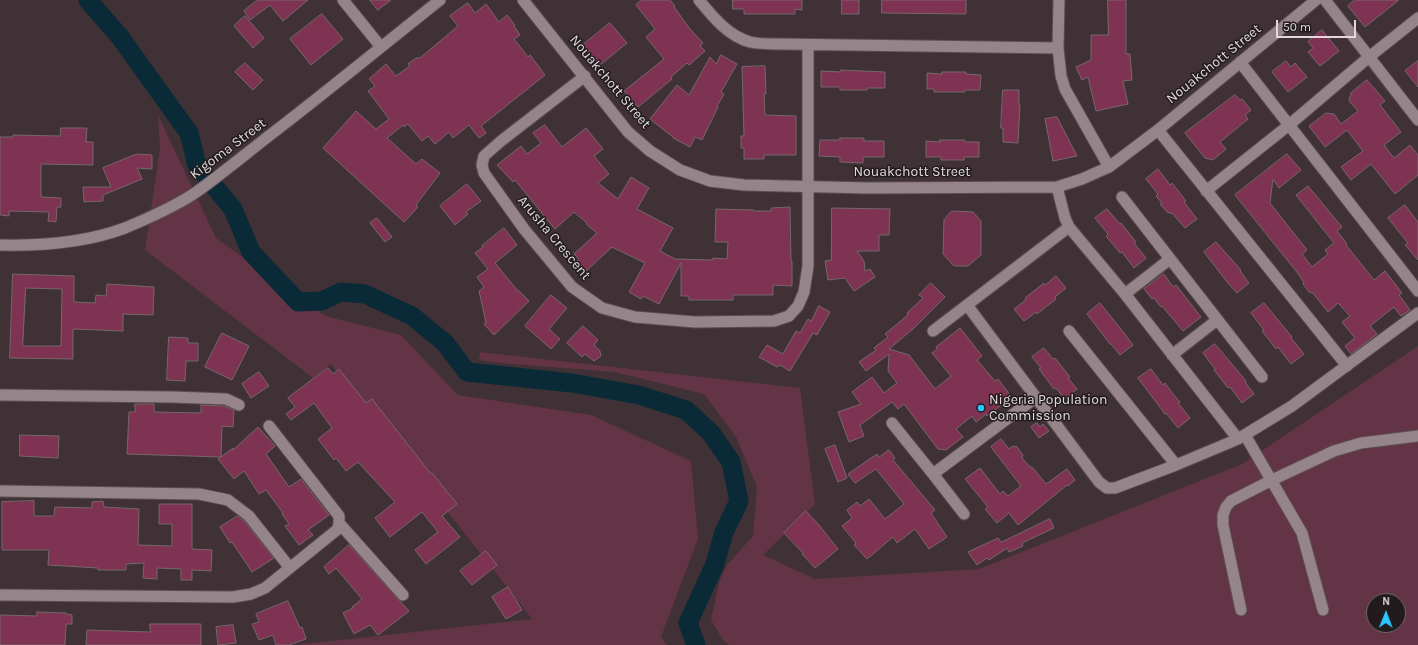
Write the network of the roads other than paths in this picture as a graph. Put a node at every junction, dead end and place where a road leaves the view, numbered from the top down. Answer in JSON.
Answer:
{"nodes":[{"id":1,"x":343,"y":0,"type":"edge"},
{"id":2,"x":440,"y":0,"type":"edge"},
{"id":3,"x":523,"y":0,"type":"edge"},
{"id":4,"x":699,"y":0,"type":"edge"},
{"id":5,"x":1058,"y":0,"type":"edge"},
{"id":6,"x":1316,"y":0,"type":"edge"},
{"id":7,"x":1325,"y":0,"type":"edge"},
{"id":8,"x":1418,"y":18,"type":"edge"},
{"id":9,"x":808,"y":45,"type":"junction"},
{"id":10,"x":381,"y":47,"type":"junction"},
{"id":11,"x":1058,"y":48,"type":"junction"},
{"id":12,"x":1369,"y":57,"type":"junction"},
{"id":13,"x":1240,"y":62,"type":"junction"},
{"id":14,"x":585,"y":76,"type":"junction"},
{"id":15,"x":1418,"y":120,"type":"edge"},
{"id":16,"x":1289,"y":125,"type":"junction"},
{"id":17,"x":1158,"y":130,"type":"junction"},
{"id":18,"x":1109,"y":167,"type":"junction"},
{"id":19,"x":808,"y":186,"type":"junction"},
{"id":20,"x":1057,"y":187,"type":"junction"},
{"id":21,"x":1206,"y":191,"type":"junction"},
{"id":22,"x":1122,"y":197,"type":"dead end"},
{"id":23,"x":1069,"y":227,"type":"junction"},
{"id":24,"x":0,"y":245,"type":"edge"},
{"id":25,"x":1170,"y":259,"type":"junction"},
{"id":26,"x":1418,"y":291,"type":"edge"},
{"id":27,"x":1125,"y":294,"type":"junction"},
{"id":28,"x":967,"y":305,"type":"junction"},
{"id":29,"x":1418,"y":313,"type":"edge"},
{"id":30,"x":1218,"y":320,"type":"junction"},
{"id":31,"x":933,"y":331,"type":"dead end"},
{"id":32,"x":1069,"y":331,"type":"dead end"},
{"id":33,"x":1172,"y":354,"type":"junction"},
{"id":34,"x":1347,"y":366,"type":"junction"},
{"id":35,"x":1262,"y":377,"type":"dead end"},
{"id":36,"x":0,"y":395,"type":"edge"},
{"id":37,"x":1035,"y":398,"type":"junction"},
{"id":38,"x":239,"y":405,"type":"dead end"},
{"id":39,"x":892,"y":423,"type":"dead end"},
{"id":40,"x":269,"y":426,"type":"dead end"},
{"id":41,"x":1418,"y":436,"type":"edge"},
{"id":42,"x":1241,"y":437,"type":"junction"},
{"id":43,"x":1176,"y":465,"type":"junction"},
{"id":44,"x":933,"y":474,"type":"junction"},
{"id":45,"x":1272,"y":480,"type":"junction"},
{"id":46,"x":0,"y":491,"type":"edge"},
{"id":47,"x":964,"y":514,"type":"dead end"},
{"id":48,"x":339,"y":523,"type":"junction"},
{"id":49,"x":290,"y":568,"type":"junction"},
{"id":50,"x":0,"y":595,"type":"edge"},
{"id":51,"x":404,"y":595,"type":"dead end"},
{"id":52,"x":1242,"y":610,"type":"dead end"},
{"id":53,"x":1323,"y":610,"type":"dead end"}],
"edges":[{"from":1,"to":10,"type":"street"},
{"from":2,"to":10,"type":"street","name":"Kigoma Street"},
{"from":3,"to":14,"type":"street","name":"Nouakchott Street"},
{"from":4,"to":9,"type":"street"},
{"from":5,"to":11,"type":"street"},
{"from":6,"to":13,"type":"street","name":"Nouakchott Street"},
{"from":7,"to":12,"type":"street"},
{"from":8,"to":12,"type":"street"},
{"from":9,"to":11,"type":"street"},
{"from":9,"to":19,"type":"street","name":"Arusha Crescent"},
{"from":10,"to":24,"type":"street","name":"Kigoma Street"},
{"from":11,"to":18,"type":"street"},
{"from":12,"to":15,"type":"street"},
{"from":12,"to":16,"type":"street"},
{"from":13,"to":16,"type":"street"},
{"from":13,"to":17,"type":"street","name":"Nouakchott Street"},
{"from":14,"to":19,"type":"street","name":"Nouakchott Street"},
{"from":14,"to":19,"type":"street","name":"Arusha Crescent"},
{"from":16,"to":21,"type":"street"},
{"from":16,"to":26,"type":"street"},
{"from":17,"to":18,"type":"street","name":"Nouakchott Street"},
{"from":17,"to":21,"type":"street"},
{"from":18,"to":20,"type":"street","name":"Nouakchott Street"},
{"from":19,"to":20,"type":"street","name":"Nouakchott Street"},
{"from":20,"to":23,"type":"street"},
{"from":21,"to":34,"type":"street"},
{"from":22,"to":25,"type":"street"},
{"from":23,"to":27,"type":"street"},
{"from":23,"to":28,"type":"street"},
{"from":25,"to":27,"type":"street"},
{"from":25,"to":30,"type":"street"},
{"from":27,"to":33,"type":"street"},
{"from":28,"to":31,"type":"street"},
{"from":28,"to":37,"type":"street"},
{"from":29,"to":34,"type":"street"},
{"from":30,"to":33,"type":"street"},
{"from":30,"to":35,"type":"street"},
{"from":32,"to":43,"type":"street"},
{"from":33,"to":42,"type":"street"},
{"from":34,"to":42,"type":"street"},
{"from":36,"to":38,"type":"street"},
{"from":37,"to":43,"type":"street"},
{"from":37,"to":44,"type":"street"},
{"from":39,"to":44,"type":"street"},
{"from":40,"to":48,"type":"street"},
{"from":41,"to":45,"type":"street"},
{"from":42,"to":43,"type":"street"},
{"from":42,"to":45,"type":"street"},
{"from":44,"to":47,"type":"street"},
{"from":45,"to":52,"type":"street"},
{"from":45,"to":53,"type":"street"},
{"from":46,"to":49,"type":"street"},
{"from":48,"to":49,"type":"street"},
{"from":48,"to":51,"type":"street"},
{"from":49,"to":50,"type":"street"}]}
